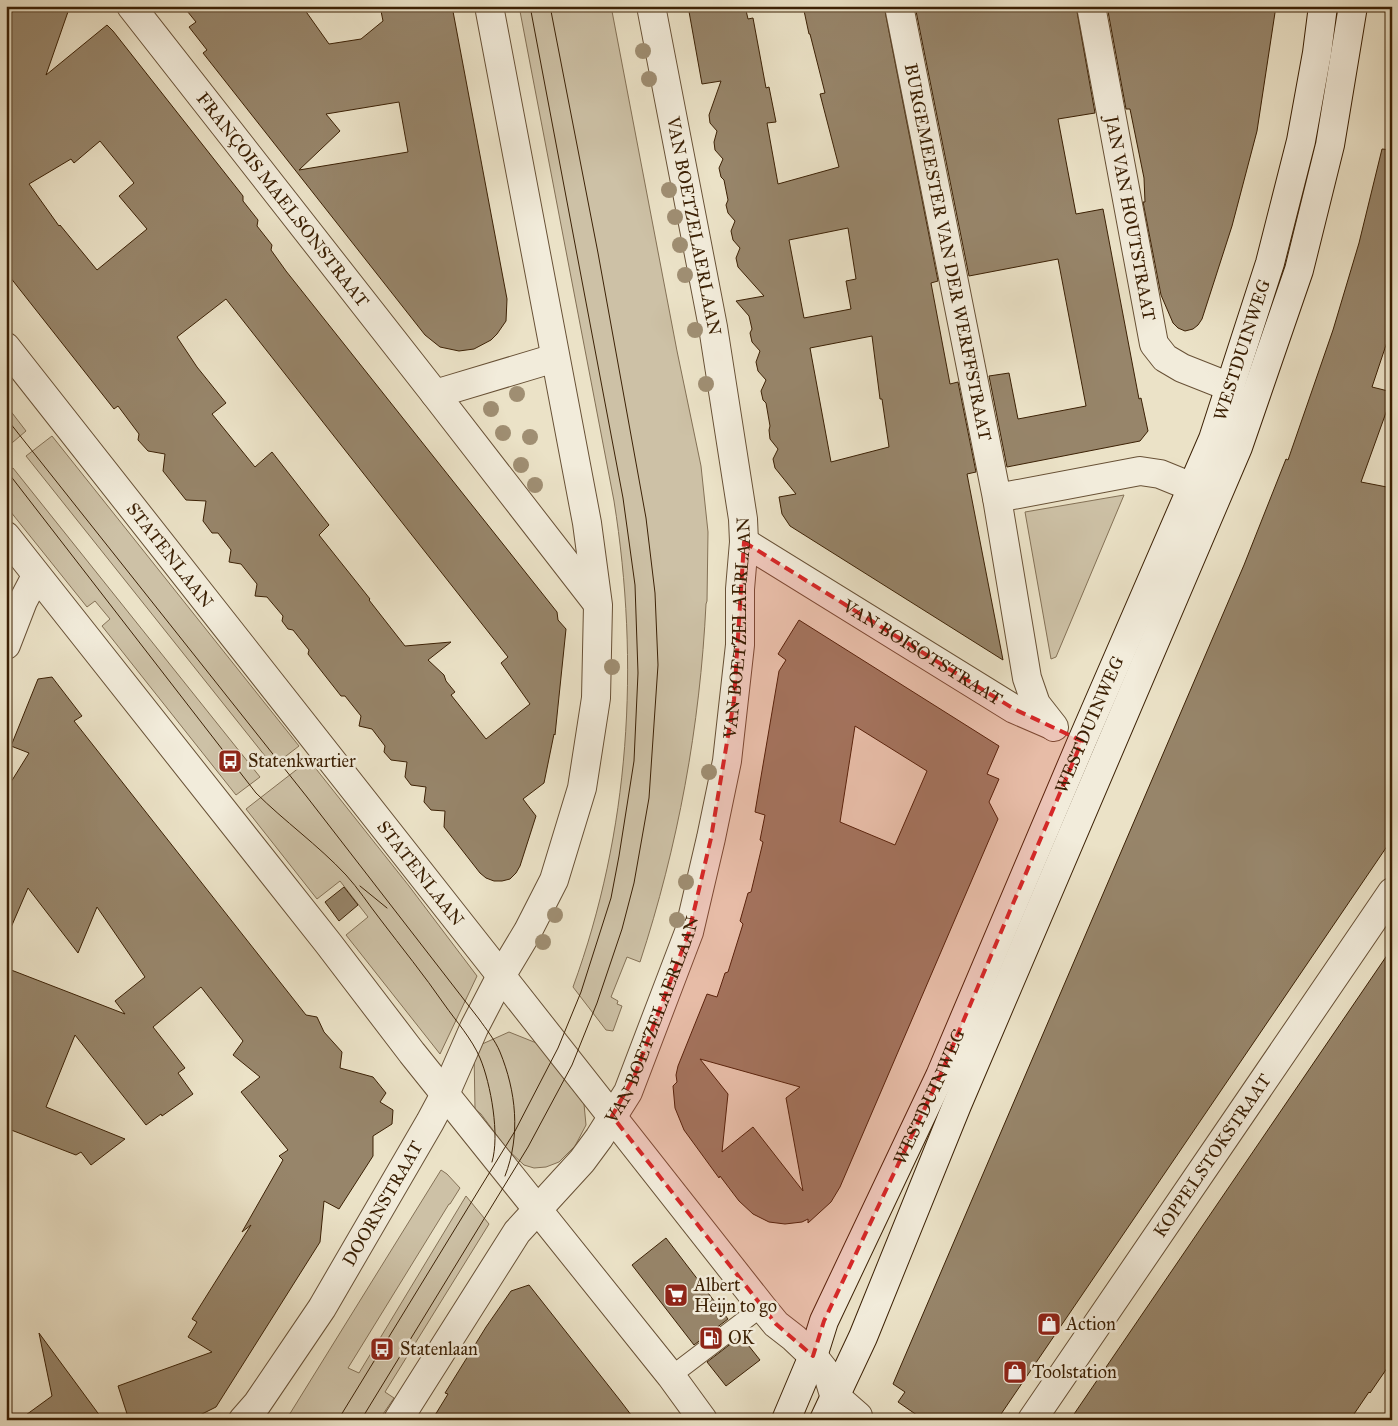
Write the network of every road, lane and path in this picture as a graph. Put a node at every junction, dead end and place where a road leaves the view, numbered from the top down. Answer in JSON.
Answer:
{"nodes":[{"id":1,"x":131,"y":6,"type":"edge"},
{"id":2,"x":489,"y":6,"type":"edge"},
{"id":3,"x":651,"y":6,"type":"edge"},
{"id":4,"x":898,"y":6,"type":"edge"},
{"id":5,"x":1091,"y":6,"type":"edge"},
{"id":6,"x":1324,"y":6,"type":"edge"},
{"id":7,"x":1353,"y":6,"type":"edge"},
{"id":8,"x":6,"y":347,"type":"edge"},
{"id":9,"x":555,"y":358,"type":"junction"},
{"id":10,"x":1230,"y":387,"type":"junction"},
{"id":11,"x":435,"y":394,"type":"junction"},
{"id":12,"x":1192,"y":487,"type":"junction"},
{"id":13,"x":997,"y":498,"type":"junction"},
{"id":14,"x":6,"y":536,"type":"edge"},
{"id":15,"x":744,"y":542,"type":"junction"},
{"id":16,"x":36,"y":576,"type":"junction"},
{"id":17,"x":598,"y":605,"type":"junction"},
{"id":18,"x":6,"y":645,"type":"edge"},
{"id":19,"x":1027,"y":678,"type":"junction"},
{"id":20,"x":1014,"y":709,"type":"junction"},
{"id":21,"x":1054,"y":727,"type":"junction"},
{"id":22,"x":1082,"y":741,"type":"junction"},
{"id":23,"x":1108,"y":752,"type":"junction"},
{"id":24,"x":1392,"y":892,"type":"edge"},
{"id":25,"x":501,"y":976,"type":"junction"},
{"id":26,"x":445,"y":1094,"type":"junction"},
{"id":27,"x":612,"y":1116,"type":"junction"},
{"id":28,"x":537,"y":1208,"type":"junction"},
{"id":29,"x":762,"y":1307,"type":"junction"},
{"id":30,"x":813,"y":1356,"type":"junction"},
{"id":31,"x":671,"y":1376,"type":"junction"},
{"id":32,"x":829,"y":1408,"type":"edge"},
{"id":33,"x":858,"y":1416,"type":"dead end"},
{"id":34,"x":243,"y":1420,"type":"edge"},
{"id":35,"x":398,"y":1420,"type":"edge"},
{"id":36,"x":703,"y":1420,"type":"edge"},
{"id":37,"x":786,"y":1420,"type":"edge"},
{"id":38,"x":1032,"y":1420,"type":"edge"}],
"edges":[{"from":1,"to":11,"type":"street","name":"FRANÇOIS MAELSONSTRAAT"},
{"from":2,"to":9,"type":"street"},
{"from":3,"to":15,"type":"street","name":"VAN BOETZELAERLAAN"},
{"from":4,"to":13,"type":"street","name":"BURGEMEESTER VAN DER WERFFSTRAAT"},
{"from":5,"to":10,"type":"street","name":"JAN VAN HOUTSTRAAT"},
{"from":6,"to":10,"type":"street","name":"WESTDUINWEG"},
{"from":7,"to":23,"type":"street","name":"WESTDUINWEG"},
{"from":8,"to":25,"type":"street","name":"STATENLAAN"},
{"from":9,"to":11,"type":"street"},
{"from":9,"to":17,"type":"street"},
{"from":10,"to":12,"type":"street","name":"WESTDUINWEG"},
{"from":11,"to":17,"type":"street","name":"FRANÇOIS MAELSONSTRAAT"},
{"from":12,"to":13,"type":"street"},
{"from":12,"to":22,"type":"street","name":"WESTDUINWEG"},
{"from":13,"to":19,"type":"street","name":"BURGEMEESTER VAN DER WERFFSTRAAT"},
{"from":14,"to":16,"type":"street"},
{"from":15,"to":20,"type":"street","name":"VAN BOISOTSTRAAT"},
{"from":15,"to":27,"type":"street","name":"VAN BOETZELAERLAAN"},
{"from":16,"to":18,"type":"street"},
{"from":16,"to":26,"type":"street"},
{"from":17,"to":25,"type":"street"},
{"from":19,"to":20,"type":"street"},
{"from":19,"to":21,"type":"street","name":"BURGEMEESTER VAN DER WERFFSTRAAT"},
{"from":20,"to":21,"type":"street","name":"VAN BOISOTSTRAAT"},
{"from":21,"to":22,"type":"street","name":"VAN BOISOTSTRAAT"},
{"from":22,"to":23,"type":"street","name":"VAN BOISOTSTRAAT"},
{"from":22,"to":30,"type":"street","name":"WESTDUINWEG"},
{"from":23,"to":32,"type":"street","name":"WESTDUINWEG"},
{"from":24,"to":38,"type":"street","name":"KOPPELSTOKSTRAAT"},
{"from":25,"to":26,"type":"street","name":"DOORNSTRAAT"},
{"from":25,"to":27,"type":"street","name":"STATENLAAN"},
{"from":26,"to":28,"type":"street"},
{"from":26,"to":34,"type":"street","name":"DOORNSTRAAT"},
{"from":27,"to":28,"type":"street","name":"VAN BOETZELAERLAAN"},
{"from":27,"to":29,"type":"street","name":"STATENLAAN"},
{"from":28,"to":31,"type":"street"},
{"from":28,"to":35,"type":"street","name":"VAN BOETZELAERLAAN"},
{"from":29,"to":30,"type":"street","name":"STATENLAAN"},
{"from":29,"to":31,"type":"lane"},
{"from":30,"to":32,"type":"street","name":"STATENLAAN"},
{"from":30,"to":37,"type":"street","name":"WESTDUINWEG"},
{"from":31,"to":36,"type":"street"},
{"from":32,"to":33,"type":"street"}]}
